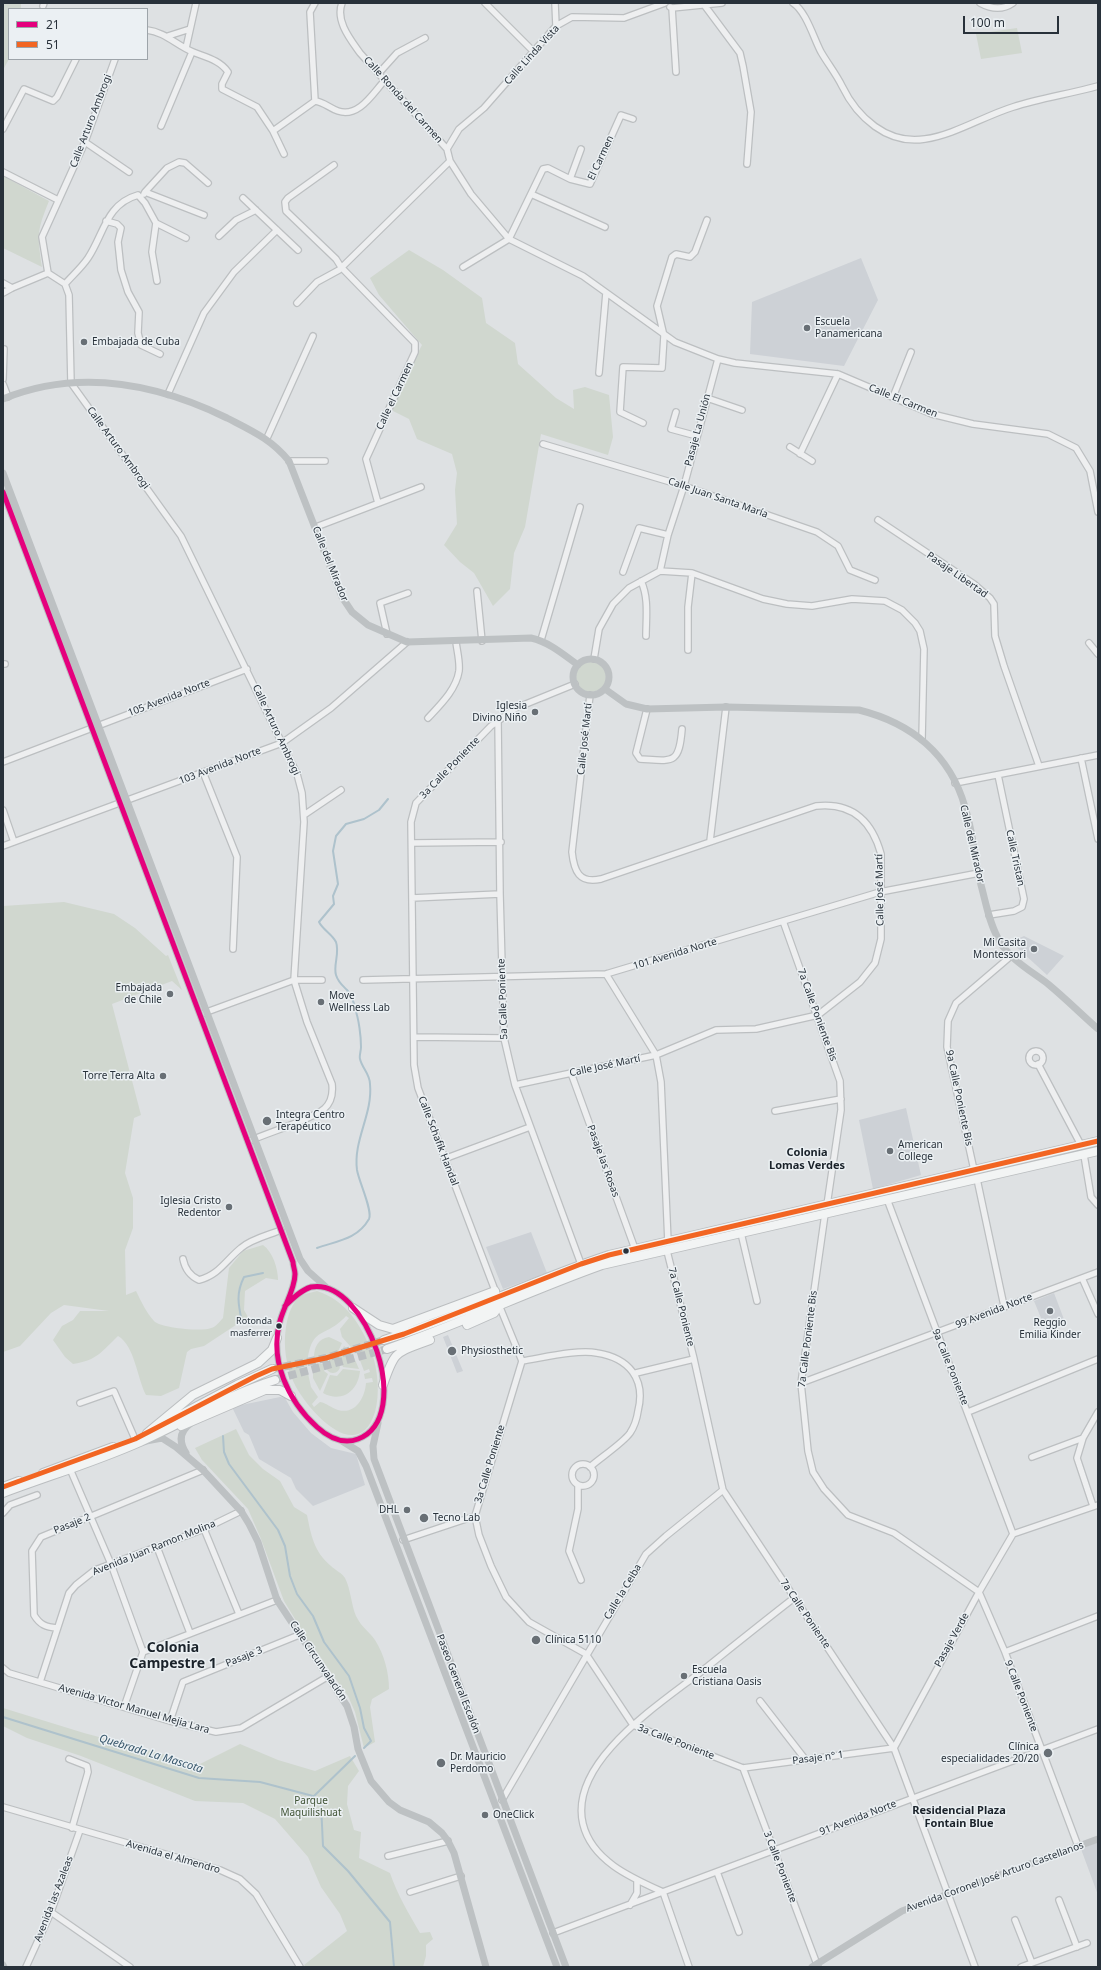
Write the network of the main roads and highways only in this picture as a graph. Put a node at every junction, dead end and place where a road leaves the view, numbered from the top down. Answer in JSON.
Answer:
{"nodes":[{"id":1,"x":1098,"y":1141,"type":"edge"},
{"id":2,"x":1098,"y":1151,"type":"edge"},
{"id":3,"x":667,"y":1246,"type":"junction"},
{"id":4,"x":497,"y":1298,"type":"junction"},
{"id":5,"x":353,"y":1308,"type":"road end"},
{"id":6,"x":277,"y":1338,"type":"road end"},
{"id":7,"x":384,"y":1340,"type":"tunnel mouth"},
{"id":8,"x":388,"y":1349,"type":"tunnel mouth"},
{"id":9,"x":272,"y":1370,"type":"tunnel mouth"},
{"id":10,"x":275,"y":1380,"type":"tunnel mouth"},
{"id":11,"x":383,"y":1385,"type":"road end"},
{"id":12,"x":291,"y":1396,"type":"road end"},
{"id":13,"x":147,"y":1433,"type":"junction"},
{"id":14,"x":137,"y":1440,"type":"junction"},
{"id":15,"x":3,"y":1487,"type":"edge"},
{"id":16,"x":3,"y":1493,"type":"edge"}],
"edges":[{"from":1,"to":3,"type":"main road"},
{"from":2,"to":3,"type":"main road"},
{"from":3,"to":4,"type":"main road"},
{"from":3,"to":4,"type":"main road"},
{"from":4,"to":5,"type":"main road"},
{"from":4,"to":7,"type":"main road"},
{"from":4,"to":8,"type":"main road"},
{"from":4,"to":11,"type":"main road"},
{"from":6,"to":13,"type":"main road"},
{"from":9,"to":13,"type":"main road"},
{"from":10,"to":14,"type":"main road"},
{"from":12,"to":14,"type":"main road"},
{"from":13,"to":14,"type":"main road"},
{"from":14,"to":15,"type":"main road"},
{"from":14,"to":16,"type":"main road"}]}
